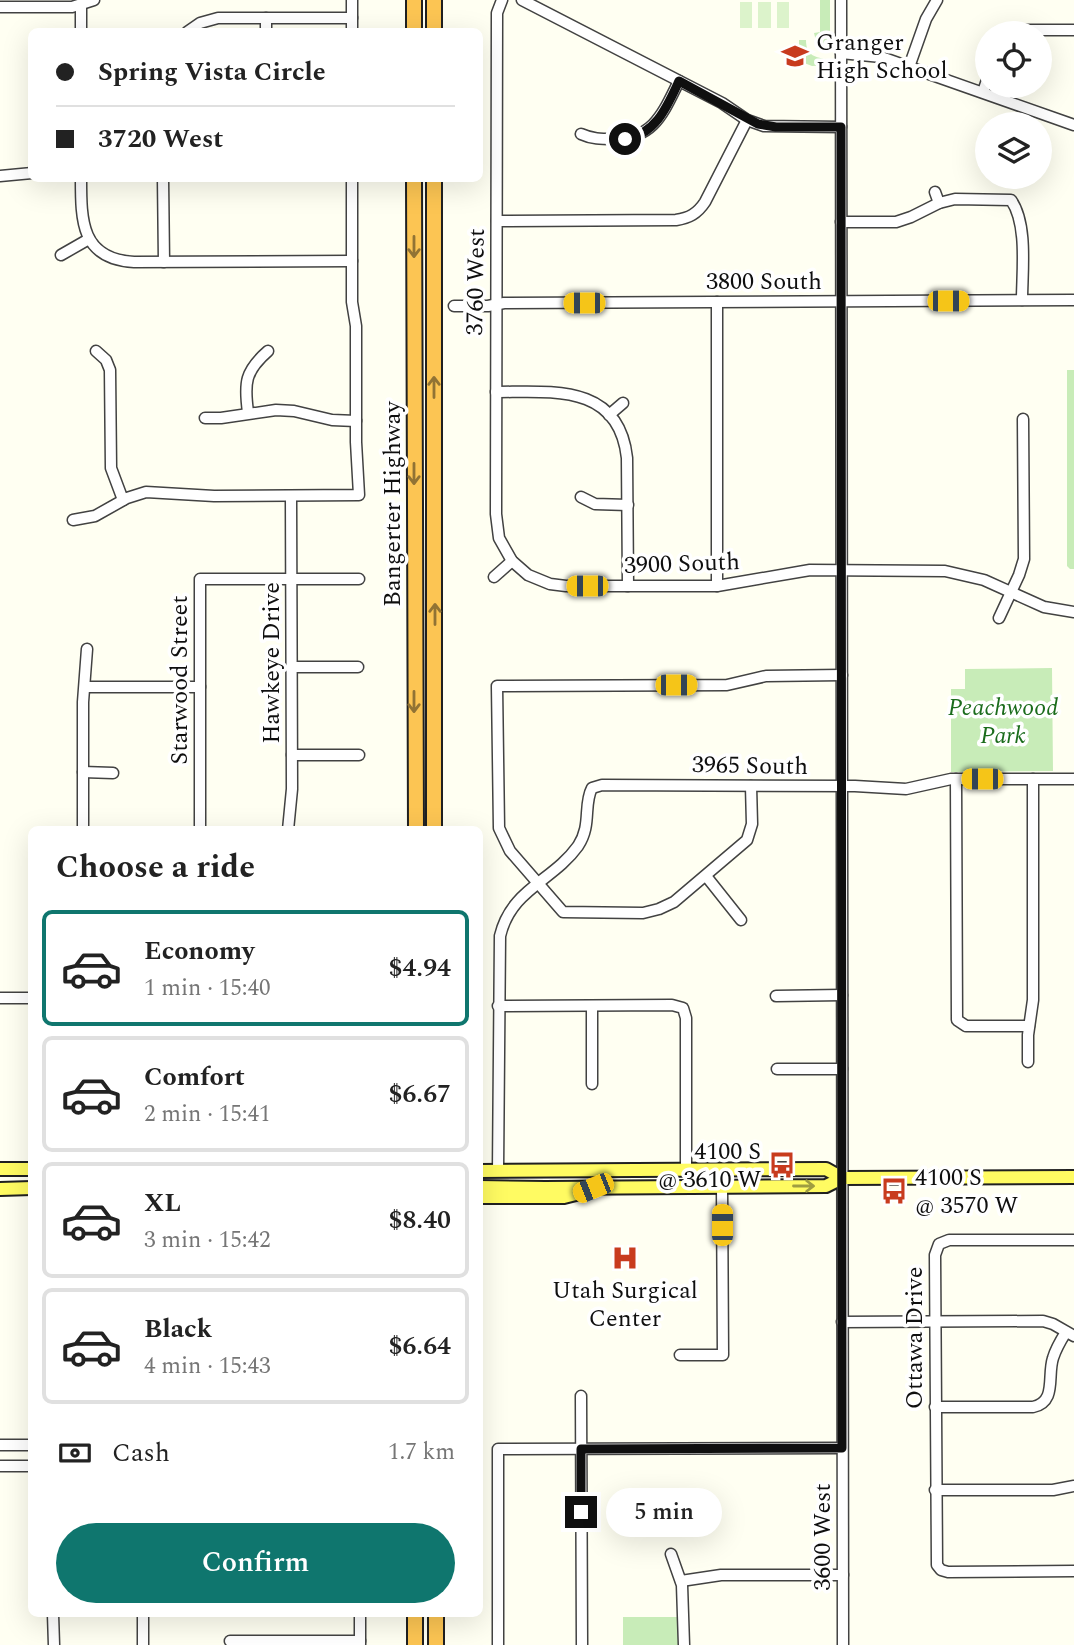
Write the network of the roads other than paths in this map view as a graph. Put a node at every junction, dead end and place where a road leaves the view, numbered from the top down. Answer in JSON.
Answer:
{"nodes":[{"id":1,"x":94,"y":0,"type":"edge"},
{"id":2,"x":352,"y":0,"type":"edge"},
{"id":3,"x":414,"y":0,"type":"edge"},
{"id":4,"x":433,"y":0,"type":"edge"},
{"id":5,"x":502,"y":0,"type":"edge"},
{"id":6,"x":522,"y":0,"type":"edge"},
{"id":7,"x":841,"y":0,"type":"edge"},
{"id":8,"x":937,"y":0,"type":"edge"},
{"id":9,"x":81,"y":5,"type":"junction"},
{"id":10,"x":0,"y":7,"type":"edge"},
{"id":11,"x":266,"y":18,"type":"junction"},
{"id":12,"x":352,"y":18,"type":"junction"},
{"id":13,"x":81,"y":28,"type":"edge"},
{"id":14,"x":192,"y":28,"type":"edge"},
{"id":15,"x":266,"y":28,"type":"edge"},
{"id":16,"x":352,"y":28,"type":"edge"},
{"id":17,"x":414,"y":28,"type":"edge"},
{"id":18,"x":434,"y":28,"type":"edge"},
{"id":19,"x":1052,"y":30,"type":"edge"},
{"id":20,"x":1074,"y":30,"type":"edge"},
{"id":21,"x":841,"y":53,"type":"junction"},
{"id":22,"x":909,"y":67,"type":"junction"},
{"id":23,"x":679,"y":81,"type":"junction"},
{"id":24,"x":975,"y":89,"type":"edge"},
{"id":25,"x":1000,"y":98,"type":"edge"},
{"id":26,"x":747,"y":120,"type":"junction"},
{"id":27,"x":1074,"y":125,"type":"edge"},
{"id":28,"x":841,"y":127,"type":"junction"},
{"id":29,"x":581,"y":134,"type":"dead end"},
{"id":30,"x":28,"y":173,"type":"edge"},
{"id":31,"x":0,"y":176,"type":"edge"},
{"id":32,"x":81,"y":182,"type":"edge"},
{"id":33,"x":163,"y":182,"type":"edge"},
{"id":34,"x":352,"y":182,"type":"edge"},
{"id":35,"x":414,"y":182,"type":"edge"},
{"id":36,"x":434,"y":182,"type":"edge"},
{"id":37,"x":934,"y":192,"type":"dead end"},
{"id":38,"x":939,"y":202,"type":"junction"},
{"id":39,"x":497,"y":221,"type":"junction"},
{"id":40,"x":841,"y":222,"type":"junction"},
{"id":41,"x":89,"y":239,"type":"junction"},
{"id":42,"x":61,"y":255,"type":"dead end"},
{"id":43,"x":352,"y":261,"type":"junction"},
{"id":44,"x":164,"y":262,"type":"junction"},
{"id":45,"x":1021,"y":300,"type":"junction"},
{"id":46,"x":1074,"y":300,"type":"edge"},
{"id":47,"x":841,"y":301,"type":"junction"},
{"id":48,"x":717,"y":302,"type":"junction"},
{"id":49,"x":496,"y":305,"type":"junction"},
{"id":50,"x":454,"y":306,"type":"dead end"},
{"id":51,"x":96,"y":351,"type":"dead end"},
{"id":52,"x":268,"y":351,"type":"dead end"},
{"id":53,"x":496,"y":391,"type":"junction"},
{"id":54,"x":623,"y":403,"type":"dead end"},
{"id":55,"x":248,"y":412,"type":"junction"},
{"id":56,"x":609,"y":415,"type":"junction"},
{"id":57,"x":205,"y":418,"type":"dead end"},
{"id":58,"x":1023,"y":419,"type":"dead end"},
{"id":59,"x":356,"y":421,"type":"junction"},
{"id":60,"x":291,"y":496,"type":"junction"},
{"id":61,"x":581,"y":496,"type":"dead end"},
{"id":62,"x":123,"y":500,"type":"junction"},
{"id":63,"x":628,"y":505,"type":"junction"},
{"id":64,"x":73,"y":520,"type":"dead end"},
{"id":65,"x":512,"y":561,"type":"junction"},
{"id":66,"x":842,"y":570,"type":"junction"},
{"id":67,"x":494,"y":576,"type":"dead end"},
{"id":68,"x":291,"y":579,"type":"junction"},
{"id":69,"x":359,"y":579,"type":"dead end"},
{"id":70,"x":628,"y":586,"type":"junction"},
{"id":71,"x":717,"y":586,"type":"junction"},
{"id":72,"x":1011,"y":592,"type":"junction"},
{"id":73,"x":1074,"y":612,"type":"edge"},
{"id":74,"x":999,"y":618,"type":"dead end"},
{"id":75,"x":87,"y":649,"type":"dead end"},
{"id":76,"x":292,"y":667,"type":"junction"},
{"id":77,"x":358,"y":667,"type":"dead end"},
{"id":78,"x":842,"y":676,"type":"junction"},
{"id":79,"x":85,"y":687,"type":"junction"},
{"id":80,"x":200,"y":687,"type":"junction"},
{"id":81,"x":292,"y":755,"type":"junction"},
{"id":82,"x":359,"y":755,"type":"dead end"},
{"id":83,"x":83,"y":772,"type":"junction"},
{"id":84,"x":113,"y":772,"type":"dead end"},
{"id":85,"x":956,"y":779,"type":"junction"},
{"id":86,"x":1033,"y":779,"type":"junction"},
{"id":87,"x":1074,"y":779,"type":"edge"},
{"id":88,"x":751,"y":786,"type":"junction"},
{"id":89,"x":842,"y":786,"type":"junction"},
{"id":90,"x":417,"y":808,"type":"junction"},
{"id":91,"x":83,"y":826,"type":"edge"},
{"id":92,"x":200,"y":826,"type":"edge"},
{"id":93,"x":288,"y":826,"type":"edge"},
{"id":94,"x":416,"y":826,"type":"edge"},
{"id":95,"x":424,"y":826,"type":"edge"},
{"id":96,"x":434,"y":826,"type":"edge"},
{"id":97,"x":706,"y":876,"type":"junction"},
{"id":98,"x":537,"y":883,"type":"junction"},
{"id":99,"x":741,"y":920,"type":"dead end"},
{"id":100,"x":842,"y":995,"type":"junction"},
{"id":101,"x":776,"y":996,"type":"dead end"},
{"id":102,"x":0,"y":998,"type":"edge"},
{"id":103,"x":28,"y":998,"type":"edge"},
{"id":104,"x":498,"y":1006,"type":"junction"},
{"id":105,"x":592,"y":1006,"type":"junction"},
{"id":106,"x":1029,"y":1026,"type":"junction"},
{"id":107,"x":1028,"y":1062,"type":"dead end"},
{"id":108,"x":777,"y":1069,"type":"dead end"},
{"id":109,"x":842,"y":1069,"type":"junction"},
{"id":110,"x":592,"y":1084,"type":"dead end"},
{"id":111,"x":0,"y":1169,"type":"edge"},
{"id":112,"x":28,"y":1169,"type":"edge"},
{"id":113,"x":686,"y":1170,"type":"junction"},
{"id":114,"x":745,"y":1170,"type":"junction"},
{"id":115,"x":483,"y":1171,"type":"edge"},
{"id":116,"x":498,"y":1171,"type":"junction"},
{"id":117,"x":1074,"y":1177,"type":"edge"},
{"id":118,"x":842,"y":1178,"type":"junction"},
{"id":119,"x":483,"y":1187,"type":"edge"},
{"id":120,"x":722,"y":1187,"type":"junction"},
{"id":121,"x":28,"y":1188,"type":"edge"},
{"id":122,"x":593,"y":1188,"type":"junction"},
{"id":123,"x":0,"y":1189,"type":"edge"},
{"id":124,"x":483,"y":1197,"type":"edge"},
{"id":125,"x":1074,"y":1240,"type":"edge"},
{"id":126,"x":935,"y":1321,"type":"junction"},
{"id":127,"x":842,"y":1322,"type":"junction"},
{"id":128,"x":1070,"y":1334,"type":"edge"},
{"id":129,"x":680,"y":1355,"type":"dead end"},
{"id":130,"x":581,"y":1396,"type":"dead end"},
{"id":131,"x":935,"y":1407,"type":"junction"},
{"id":132,"x":0,"y":1445,"type":"edge"},
{"id":133,"x":28,"y":1445,"type":"edge"},
{"id":134,"x":842,"y":1448,"type":"junction"},
{"id":135,"x":581,"y":1449,"type":"junction"},
{"id":136,"x":0,"y":1466,"type":"edge"},
{"id":137,"x":28,"y":1466,"type":"edge"},
{"id":138,"x":1074,"y":1486,"type":"edge"},
{"id":139,"x":935,"y":1490,"type":"junction"},
{"id":140,"x":671,"y":1554,"type":"dead end"},
{"id":141,"x":1074,"y":1571,"type":"edge"},
{"id":142,"x":843,"y":1574,"type":"junction"},
{"id":143,"x":681,"y":1581,"type":"junction"},
{"id":144,"x":54,"y":1617,"type":"edge"},
{"id":145,"x":144,"y":1617,"type":"edge"},
{"id":146,"x":360,"y":1617,"type":"edge"},
{"id":147,"x":415,"y":1617,"type":"edge"},
{"id":148,"x":436,"y":1617,"type":"edge"},
{"id":149,"x":230,"y":1641,"type":"dead end"},
{"id":150,"x":360,"y":1643,"type":"edge"},
{"id":151,"x":54,"y":1645,"type":"edge"},
{"id":152,"x":143,"y":1645,"type":"edge"},
{"id":153,"x":415,"y":1645,"type":"edge"},
{"id":154,"x":436,"y":1645,"type":"edge"},
{"id":155,"x":498,"y":1645,"type":"edge"},
{"id":156,"x":582,"y":1645,"type":"edge"},
{"id":157,"x":684,"y":1645,"type":"edge"},
{"id":158,"x":843,"y":1645,"type":"edge"}],
"edges":[{"from":1,"to":9,"type":"street"},
{"from":2,"to":12,"type":"street"},
{"from":3,"to":17,"type":"highway"},
{"from":4,"to":18,"type":"highway"},
{"from":5,"to":39,"type":"street","name":"3760 West"},
{"from":6,"to":23,"type":"street"},
{"from":7,"to":21,"type":"street","name":"3600 West"},
{"from":8,"to":22,"type":"street"},
{"from":9,"to":10,"type":"street"},
{"from":9,"to":13,"type":"street"},
{"from":11,"to":12,"type":"street"},
{"from":11,"to":14,"type":"street"},
{"from":11,"to":15,"type":"street"},
{"from":12,"to":16,"type":"street"},
{"from":19,"to":20,"type":"street"},
{"from":21,"to":22,"type":"street"},
{"from":21,"to":28,"type":"street","name":"3600 West"},
{"from":22,"to":24,"type":"street"},
{"from":23,"to":26,"type":"street"},
{"from":23,"to":29,"type":"street"},
{"from":25,"to":27,"type":"street"},
{"from":26,"to":28,"type":"street"},
{"from":26,"to":39,"type":"street"},
{"from":28,"to":40,"type":"street","name":"3600 West"},
{"from":30,"to":31,"type":"street"},
{"from":32,"to":41,"type":"street"},
{"from":33,"to":44,"type":"street"},
{"from":34,"to":43,"type":"street"},
{"from":35,"to":90,"type":"highway","name":"Bangerter Highway","one_way":true},
{"from":96,"to":36,"type":"highway","name":"Bangerter Highway","one_way":true},
{"from":37,"to":38,"type":"street"},
{"from":38,"to":40,"type":"street"},
{"from":38,"to":45,"type":"street"},
{"from":39,"to":49,"type":"street","name":"3760 West"},
{"from":40,"to":47,"type":"street","name":"3600 West"},
{"from":41,"to":42,"type":"street"},
{"from":41,"to":44,"type":"street"},
{"from":43,"to":44,"type":"street"},
{"from":43,"to":59,"type":"street"},
{"from":45,"to":46,"type":"street","name":"3800 South"},
{"from":45,"to":47,"type":"street","name":"3800 South"},
{"from":47,"to":48,"type":"street","name":"3800 South"},
{"from":47,"to":66,"type":"street","name":"3600 West"},
{"from":48,"to":49,"type":"street","name":"3800 South"},
{"from":48,"to":71,"type":"street"},
{"from":49,"to":50,"type":"street","name":"3800 South"},
{"from":49,"to":53,"type":"street","name":"3760 West"},
{"from":51,"to":62,"type":"street"},
{"from":52,"to":55,"type":"street"},
{"from":53,"to":56,"type":"street"},
{"from":53,"to":65,"type":"street","name":"3760 West"},
{"from":54,"to":56,"type":"street"},
{"from":55,"to":57,"type":"street"},
{"from":55,"to":59,"type":"street"},
{"from":56,"to":63,"type":"street"},
{"from":58,"to":72,"type":"street"},
{"from":59,"to":60,"type":"street"},
{"from":60,"to":62,"type":"street"},
{"from":60,"to":68,"type":"street","name":"Hawkeye Drive"},
{"from":61,"to":63,"type":"street"},
{"from":62,"to":64,"type":"street"},
{"from":63,"to":70,"type":"street"},
{"from":65,"to":67,"type":"street"},
{"from":65,"to":70,"type":"street","name":"3900 South"},
{"from":66,"to":71,"type":"street","name":"3900 South"},
{"from":66,"to":72,"type":"street","name":"3900 South"},
{"from":66,"to":78,"type":"street","name":"3600 West"},
{"from":68,"to":69,"type":"street"},
{"from":68,"to":76,"type":"street","name":"Hawkeye Drive"},
{"from":68,"to":80,"type":"street","name":"Starwood Street"},
{"from":70,"to":71,"type":"street","name":"3900 South"},
{"from":72,"to":73,"type":"street","name":"3900 South"},
{"from":72,"to":74,"type":"street"},
{"from":75,"to":79,"type":"street"},
{"from":76,"to":77,"type":"street"},
{"from":76,"to":81,"type":"street","name":"Hawkeye Drive"},
{"from":78,"to":89,"type":"street","name":"3600 West"},
{"from":78,"to":98,"type":"street"},
{"from":79,"to":80,"type":"street"},
{"from":79,"to":83,"type":"street"},
{"from":80,"to":92,"type":"street","name":"Starwood Street"},
{"from":81,"to":82,"type":"street"},
{"from":81,"to":93,"type":"street","name":"Hawkeye Drive"},
{"from":83,"to":84,"type":"street"},
{"from":83,"to":91,"type":"street"},
{"from":85,"to":86,"type":"street","name":"3965 South"},
{"from":85,"to":89,"type":"street","name":"3965 South"},
{"from":85,"to":106,"type":"street"},
{"from":86,"to":87,"type":"street","name":"3965 South"},
{"from":86,"to":106,"type":"street"},
{"from":88,"to":89,"type":"street","name":"3965 South"},
{"from":88,"to":97,"type":"street"},
{"from":88,"to":98,"type":"street","name":"3965 South"},
{"from":89,"to":100,"type":"street","name":"3600 West"},
{"from":90,"to":94,"type":"highway","name":"Bangerter Highway"},
{"from":90,"to":95,"type":"highway"},
{"from":97,"to":98,"type":"street"},
{"from":97,"to":99,"type":"street"},
{"from":98,"to":104,"type":"street"},
{"from":100,"to":101,"type":"street"},
{"from":100,"to":109,"type":"street","name":"3600 West"},
{"from":102,"to":103,"type":"street"},
{"from":104,"to":105,"type":"street"},
{"from":104,"to":116,"type":"street"},
{"from":105,"to":110,"type":"street"},
{"from":105,"to":113,"type":"street"},
{"from":106,"to":107,"type":"street"},
{"from":108,"to":109,"type":"street"},
{"from":109,"to":118,"type":"street","name":"3600 West"},
{"from":111,"to":112,"type":"main road"},
{"from":113,"to":114,"type":"main road"},
{"from":113,"to":116,"type":"main road"},
{"from":114,"to":118,"type":"main road"},
{"from":114,"to":122,"type":"main road"},
{"from":115,"to":116,"type":"main road"},
{"from":117,"to":118,"type":"main road"},
{"from":120,"to":118,"type":"main road","one_way":true},
{"from":118,"to":127,"type":"street","name":"3600 West"},
{"from":119,"to":122,"type":"main road"},
{"from":120,"to":122,"type":"main road"},
{"from":120,"to":129,"type":"street"},
{"from":121,"to":123,"type":"main road"},
{"from":122,"to":124,"type":"main road"},
{"from":125,"to":126,"type":"street","name":"Ottawa Drive"},
{"from":126,"to":127,"type":"street"},
{"from":126,"to":128,"type":"street"},
{"from":126,"to":131,"type":"street","name":"Ottawa Drive"},
{"from":127,"to":134,"type":"street","name":"3600 West"},
{"from":128,"to":131,"type":"street"},
{"from":130,"to":135,"type":"street"},
{"from":131,"to":139,"type":"street","name":"Ottawa Drive"},
{"from":132,"to":133,"type":"street"},
{"from":134,"to":135,"type":"street"},
{"from":134,"to":142,"type":"street","name":"3600 West"},
{"from":135,"to":155,"type":"street"},
{"from":135,"to":156,"type":"street"},
{"from":136,"to":137,"type":"street"},
{"from":138,"to":139,"type":"street"},
{"from":139,"to":141,"type":"street","name":"Ottawa Drive"},
{"from":140,"to":143,"type":"street"},
{"from":142,"to":143,"type":"street"},
{"from":142,"to":158,"type":"street","name":"3600 West"},
{"from":143,"to":157,"type":"street"},
{"from":144,"to":151,"type":"street"},
{"from":145,"to":152,"type":"street"},
{"from":146,"to":150,"type":"street"},
{"from":147,"to":153,"type":"highway"},
{"from":148,"to":154,"type":"highway"},
{"from":149,"to":150,"type":"street"}]}
